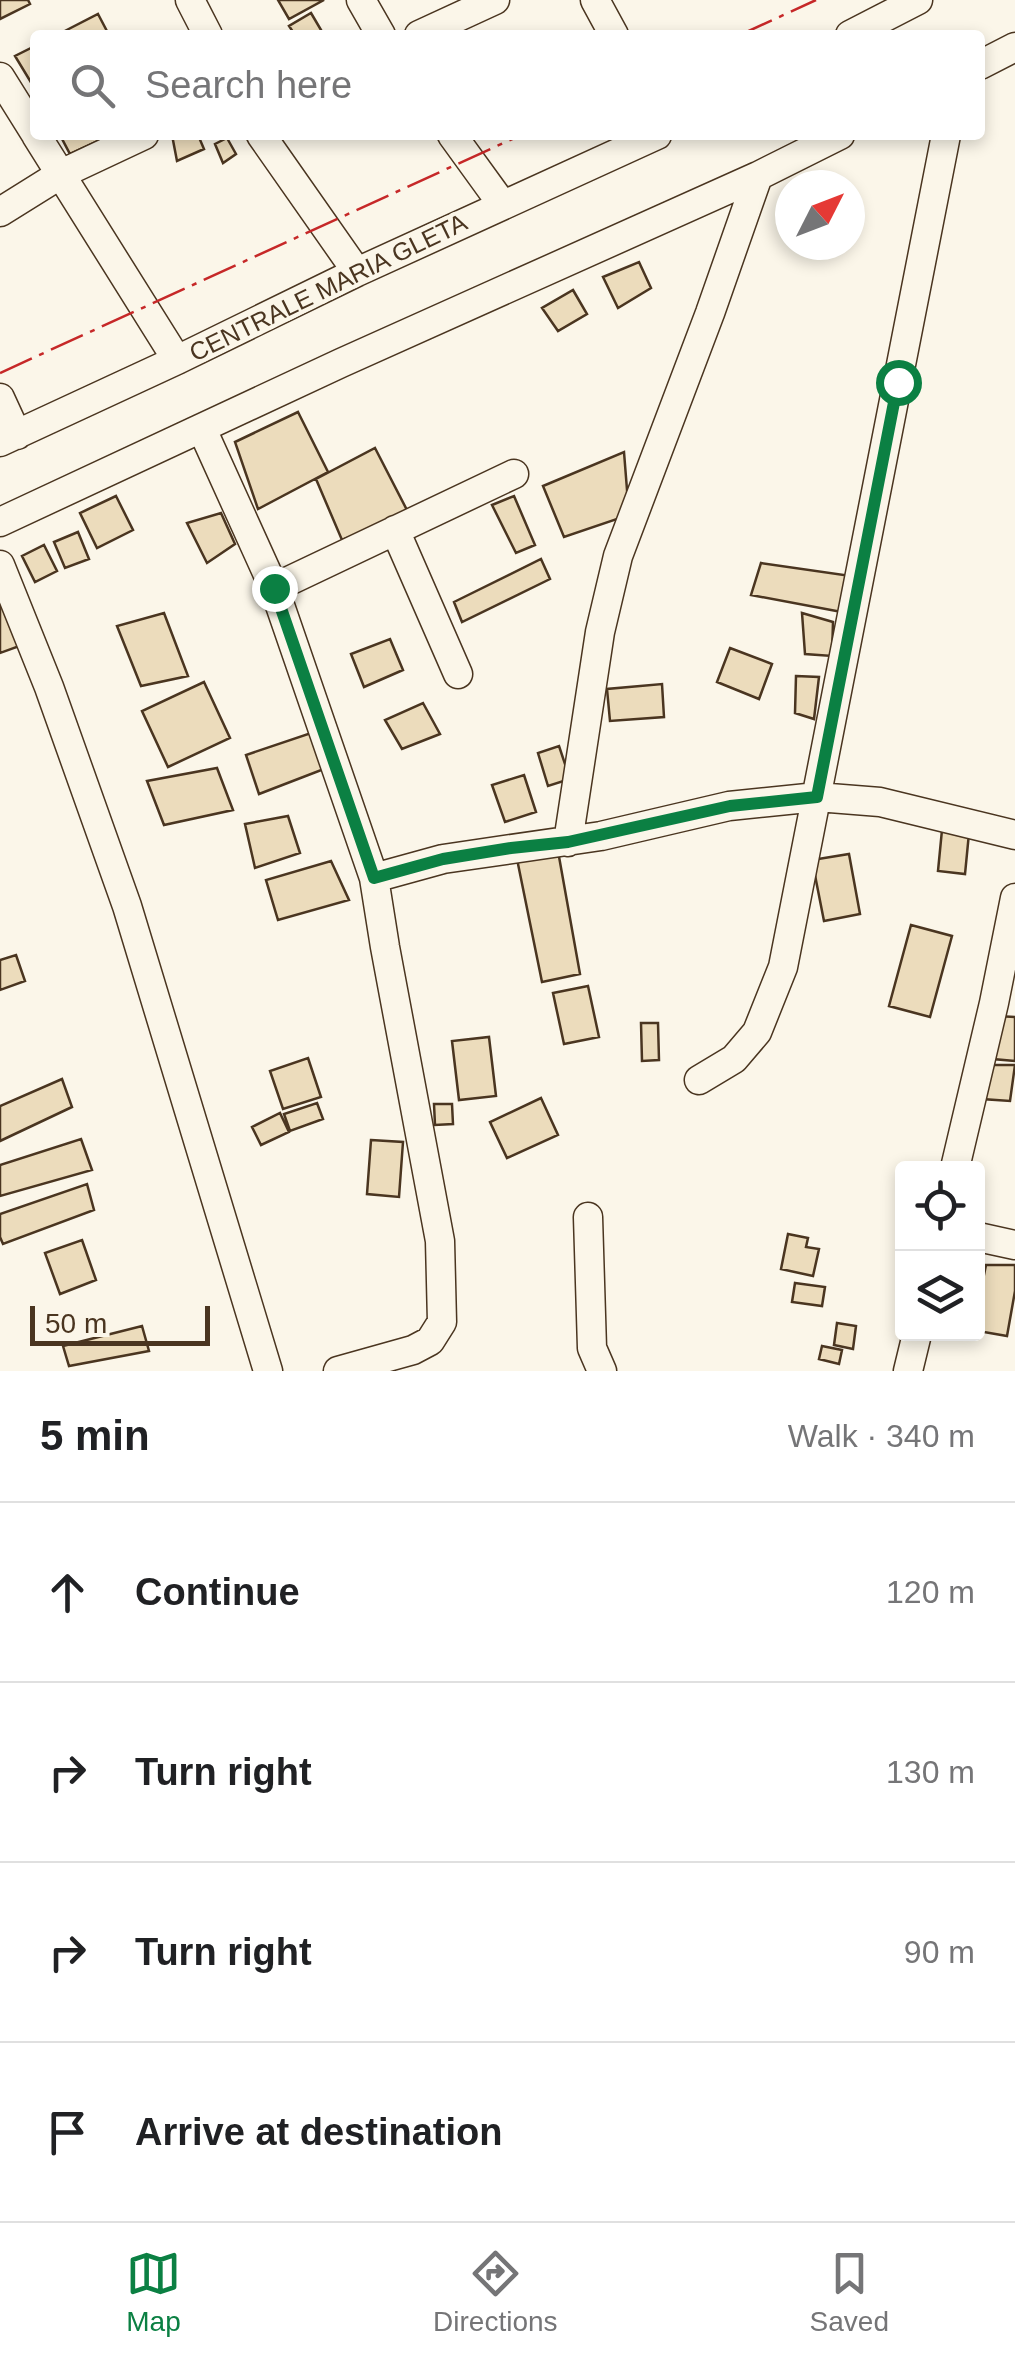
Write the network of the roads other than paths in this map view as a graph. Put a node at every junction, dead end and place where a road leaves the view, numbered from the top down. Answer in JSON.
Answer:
{"nodes":[{"id":1,"x":190,"y":0,"type":"edge"},
{"id":2,"x":361,"y":0,"type":"edge"},
{"id":3,"x":495,"y":0,"type":"edge"},
{"id":4,"x":595,"y":0,"type":"edge"},
{"id":5,"x":918,"y":0,"type":"edge"},
{"id":6,"x":205,"y":30,"type":"edge"},
{"id":7,"x":378,"y":30,"type":"edge"},
{"id":8,"x":431,"y":30,"type":"edge"},
{"id":9,"x":611,"y":30,"type":"edge"},
{"id":10,"x":860,"y":30,"type":"edge"},
{"id":11,"x":1015,"y":47,"type":"edge"},
{"id":12,"x":985,"y":62,"type":"edge"},
{"id":13,"x":0,"y":78,"type":"edge"},
{"id":14,"x":30,"y":125,"type":"edge"},
{"id":15,"x":40,"y":140,"type":"edge"},
{"id":16,"x":133,"y":140,"type":"edge"},
{"id":17,"x":265,"y":140,"type":"edge"},
{"id":18,"x":456,"y":140,"type":"edge"},
{"id":19,"x":646,"y":140,"type":"edge"},
{"id":20,"x":830,"y":140,"type":"edge"},
{"id":21,"x":945,"y":140,"type":"edge"},
{"id":22,"x":61,"y":174,"type":"junction"},
{"id":23,"x":758,"y":176,"type":"junction"},
{"id":24,"x":502,"y":204,"type":"junction"},
{"id":25,"x":0,"y":212,"type":"edge"},
{"id":26,"x":357,"y":272,"type":"junction"},
{"id":27,"x":177,"y":360,"type":"junction"},
{"id":28,"x":0,"y":398,"type":"edge"},
{"id":29,"x":202,"y":429,"type":"junction"},
{"id":30,"x":9,"y":439,"type":"edge"},
{"id":31,"x":514,"y":474,"type":"dead end"},
{"id":32,"x":0,"y":522,"type":"edge"},
{"id":33,"x":395,"y":530,"type":"junction"},
{"id":34,"x":0,"y":566,"type":"edge"},
{"id":35,"x":274,"y":588,"type":"junction"},
{"id":36,"x":458,"y":674,"type":"dead end"},
{"id":37,"x":817,"y":797,"type":"junction"},
{"id":38,"x":1015,"y":835,"type":"edge"},
{"id":39,"x":568,"y":842,"type":"junction"},
{"id":40,"x":374,"y":878,"type":"junction"},
{"id":41,"x":1015,"y":898,"type":"edge"},
{"id":42,"x":1004,"y":1006,"type":"edge"},
{"id":43,"x":698,"y":1080,"type":"dead end"},
{"id":44,"x":957,"y":1161,"type":"edge"},
{"id":45,"x":588,"y":1218,"type":"dead end"},
{"id":46,"x":985,"y":1238,"type":"edge"},
{"id":47,"x":1015,"y":1244,"type":"edge"},
{"id":48,"x":915,"y":1341,"type":"edge"},
{"id":49,"x":417,"y":1361,"type":"edge"},
{"id":50,"x":268,"y":1371,"type":"edge"},
{"id":51,"x":338,"y":1371,"type":"edge"},
{"id":52,"x":602,"y":1371,"type":"edge"},
{"id":53,"x":908,"y":1371,"type":"edge"}],
"edges":[{"from":1,"to":6,"type":"street"},
{"from":2,"to":7,"type":"street"},
{"from":3,"to":8,"type":"street"},
{"from":4,"to":9,"type":"street"},
{"from":5,"to":10,"type":"street"},
{"from":11,"to":12,"type":"street"},
{"from":13,"to":14,"type":"street"},
{"from":15,"to":22,"type":"street"},
{"from":16,"to":22,"type":"street"},
{"from":17,"to":26,"type":"street"},
{"from":18,"to":24,"type":"street"},
{"from":19,"to":24,"type":"street","name":"CENTRALE MARIA GLETA"},
{"from":20,"to":23,"type":"street"},
{"from":21,"to":37,"type":"street"},
{"from":22,"to":25,"type":"street"},
{"from":22,"to":27,"type":"street"},
{"from":23,"to":29,"type":"street"},
{"from":23,"to":39,"type":"street"},
{"from":24,"to":26,"type":"street","name":"CENTRALE MARIA GLETA"},
{"from":26,"to":27,"type":"street","name":"CENTRALE MARIA GLETA"},
{"from":27,"to":30,"type":"street","name":"CENTRALE MARIA GLETA"},
{"from":28,"to":30,"type":"street"},
{"from":29,"to":32,"type":"street"},
{"from":29,"to":35,"type":"street"},
{"from":31,"to":33,"type":"street"},
{"from":33,"to":35,"type":"street"},
{"from":33,"to":36,"type":"street"},
{"from":34,"to":50,"type":"street"},
{"from":35,"to":40,"type":"street"},
{"from":37,"to":38,"type":"street"},
{"from":37,"to":39,"type":"street"},
{"from":37,"to":43,"type":"street"},
{"from":39,"to":40,"type":"street"},
{"from":40,"to":49,"type":"street"},
{"from":41,"to":42,"type":"street"},
{"from":42,"to":44,"type":"street"},
{"from":45,"to":52,"type":"street"},
{"from":46,"to":47,"type":"street"},
{"from":48,"to":53,"type":"street"},
{"from":49,"to":51,"type":"street"}]}
